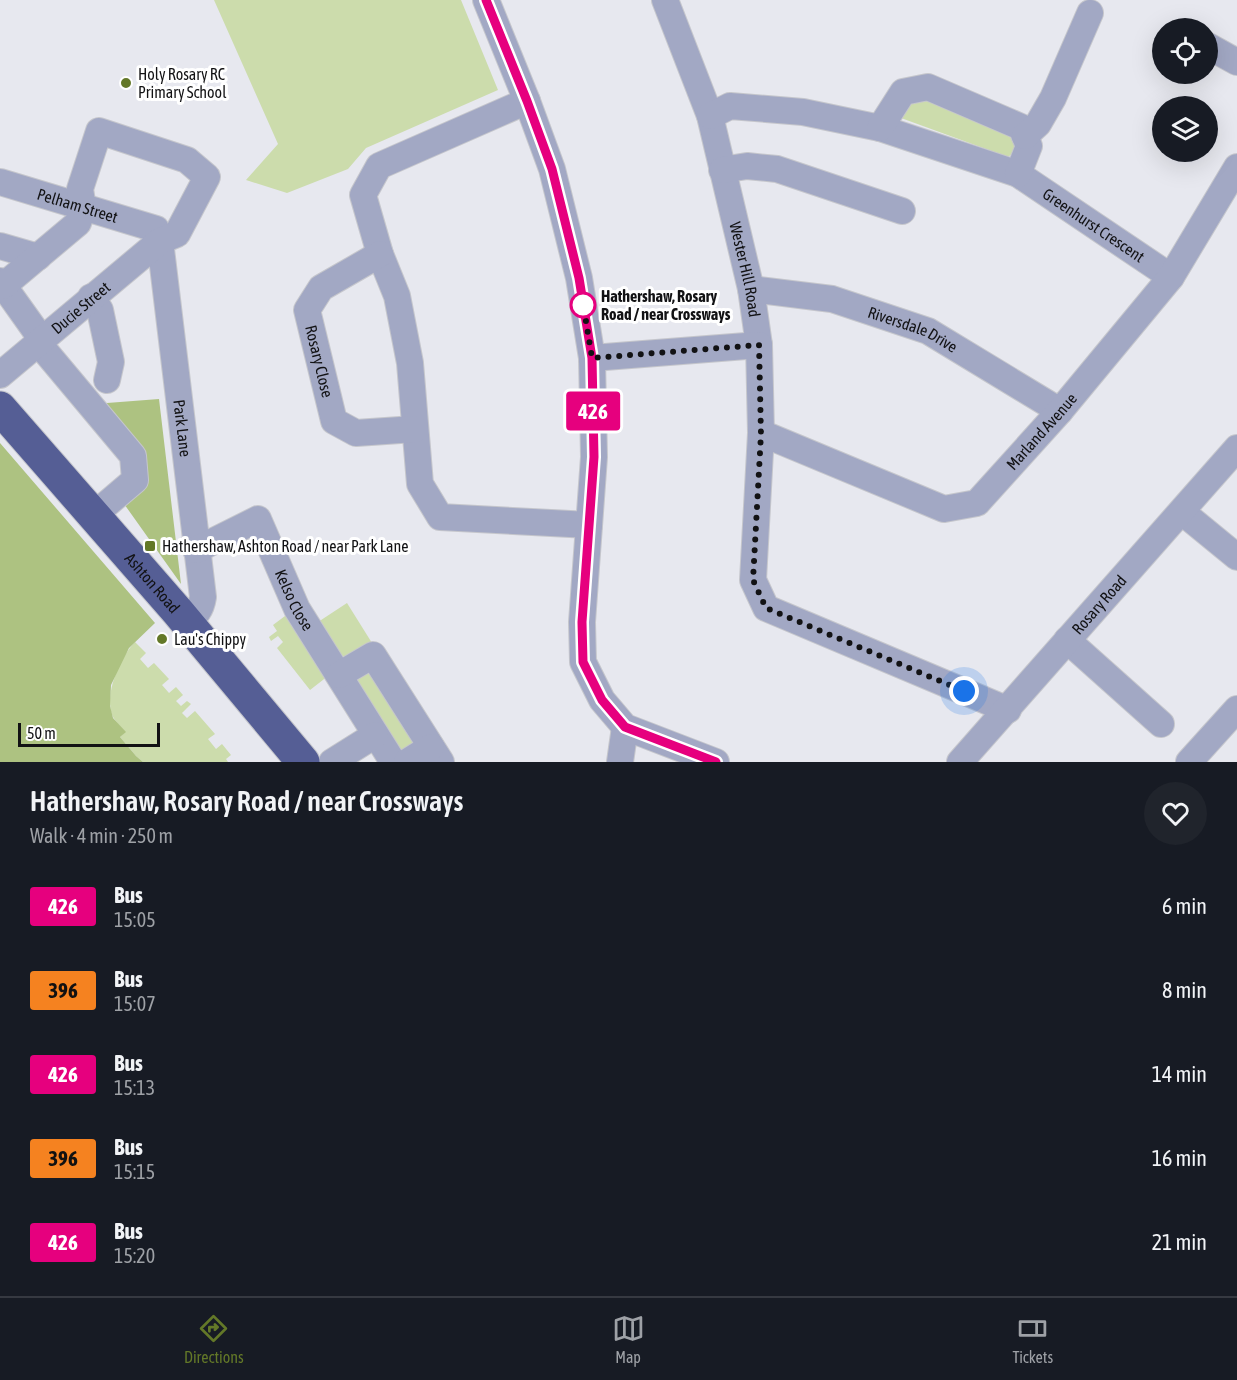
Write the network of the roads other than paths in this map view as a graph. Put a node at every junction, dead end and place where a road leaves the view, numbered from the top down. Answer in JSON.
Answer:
{"nodes":[{"id":1,"x":486,"y":0,"type":"edge"},
{"id":2,"x":665,"y":0,"type":"edge"},
{"id":3,"x":1090,"y":14,"type":"dead end"},
{"id":4,"x":1218,"y":52,"type":"edge"},
{"id":5,"x":1237,"y":62,"type":"edge"},
{"id":6,"x":527,"y":101,"type":"junction"},
{"id":7,"x":710,"y":116,"type":"junction"},
{"id":8,"x":880,"y":128,"type":"junction"},
{"id":9,"x":1025,"y":136,"type":"junction"},
{"id":10,"x":1237,"y":167,"type":"edge"},
{"id":11,"x":722,"y":170,"type":"junction"},
{"id":12,"x":1018,"y":174,"type":"junction"},
{"id":13,"x":0,"y":182,"type":"edge"},
{"id":14,"x":83,"y":208,"type":"junction"},
{"id":15,"x":902,"y":211,"type":"dead end"},
{"id":16,"x":158,"y":235,"type":"junction"},
{"id":17,"x":0,"y":246,"type":"edge"},
{"id":18,"x":380,"y":254,"type":"junction"},
{"id":19,"x":38,"y":257,"type":"junction"},
{"id":20,"x":1171,"y":277,"type":"junction"},
{"id":21,"x":2,"y":284,"type":"edge"},
{"id":22,"x":751,"y":289,"type":"junction"},
{"id":23,"x":91,"y":297,"type":"junction"},
{"id":24,"x":39,"y":341,"type":"junction"},
{"id":25,"x":759,"y":345,"type":"junction"},
{"id":26,"x":592,"y":358,"type":"junction"},
{"id":27,"x":0,"y":375,"type":"edge"},
{"id":28,"x":107,"y":380,"type":"dead end"},
{"id":29,"x":0,"y":408,"type":"edge"},
{"id":30,"x":1060,"y":411,"type":"junction"},
{"id":31,"x":416,"y":429,"type":"junction"},
{"id":32,"x":761,"y":434,"type":"junction"},
{"id":33,"x":1237,"y":448,"type":"edge"},
{"id":34,"x":1182,"y":512,"type":"junction"},
{"id":35,"x":94,"y":515,"type":"junction"},
{"id":36,"x":589,"y":525,"type":"junction"},
{"id":37,"x":196,"y":550,"type":"junction"},
{"id":38,"x":1237,"y":557,"type":"edge"},
{"id":39,"x":187,"y":622,"type":"junction"},
{"id":40,"x":1067,"y":640,"type":"junction"},
{"id":41,"x":339,"y":675,"type":"junction"},
{"id":42,"x":1237,"y":709,"type":"edge"},
{"id":43,"x":1008,"y":710,"type":"junction"},
{"id":44,"x":1161,"y":724,"type":"dead end"},
{"id":45,"x":625,"y":727,"type":"junction"},
{"id":46,"x":375,"y":735,"type":"junction"},
{"id":47,"x":436,"y":754,"type":"edge"},
{"id":48,"x":966,"y":760,"type":"edge"},
{"id":49,"x":303,"y":762,"type":"edge"},
{"id":50,"x":332,"y":762,"type":"edge"},
{"id":51,"x":393,"y":762,"type":"edge"},
{"id":52,"x":407,"y":762,"type":"edge"},
{"id":53,"x":620,"y":762,"type":"edge"},
{"id":54,"x":716,"y":762,"type":"edge"},
{"id":55,"x":1189,"y":762,"type":"edge"}],
"edges":[{"from":1,"to":6,"type":"street"},
{"from":2,"to":7,"type":"street","name":"Wester Hill Road"},
{"from":3,"to":9,"type":"street"},
{"from":4,"to":5,"type":"street"},
{"from":6,"to":18,"type":"street"},
{"from":6,"to":26,"type":"street"},
{"from":7,"to":8,"type":"street","name":"Greenhurst Crescent"},
{"from":7,"to":11,"type":"street","name":"Wester Hill Road"},
{"from":8,"to":9,"type":"street"},
{"from":8,"to":12,"type":"street","name":"Greenhurst Crescent"},
{"from":9,"to":12,"type":"street"},
{"from":10,"to":20,"type":"street","name":"Marland Avenue"},
{"from":11,"to":15,"type":"street"},
{"from":11,"to":22,"type":"street","name":"Wester Hill Road"},
{"from":12,"to":20,"type":"street","name":"Greenhurst Crescent"},
{"from":13,"to":14,"type":"street","name":"Pelham Street"},
{"from":14,"to":16,"type":"street","name":"Pelham Street"},
{"from":14,"to":16,"type":"street","name":"Ducie Street"},
{"from":14,"to":19,"type":"street"},
{"from":16,"to":23,"type":"street","name":"Ducie Street"},
{"from":16,"to":37,"type":"street","name":"Park Lane"},
{"from":17,"to":19,"type":"street"},
{"from":18,"to":31,"type":"street"},
{"from":18,"to":31,"type":"street","name":"Rosary Close"},
{"from":19,"to":21,"type":"street"},
{"from":20,"to":30,"type":"street","name":"Marland Avenue"},
{"from":21,"to":24,"type":"street"},
{"from":22,"to":25,"type":"street","name":"Wester Hill Road"},
{"from":22,"to":30,"type":"street","name":"Riversdale Drive"},
{"from":23,"to":24,"type":"street","name":"Ducie Street"},
{"from":23,"to":28,"type":"street"},
{"from":24,"to":27,"type":"street","name":"Ducie Street"},
{"from":24,"to":35,"type":"street"},
{"from":25,"to":26,"type":"street"},
{"from":25,"to":32,"type":"street","name":"Wester Hill Road"},
{"from":26,"to":36,"type":"street"},
{"from":29,"to":35,"type":"highway","name":"Ashton Road"},
{"from":30,"to":32,"type":"street","name":"Marland Avenue"},
{"from":31,"to":36,"type":"street"},
{"from":32,"to":43,"type":"street","name":"Wester Hill Road"},
{"from":33,"to":34,"type":"street","name":"Rosary Road"},
{"from":34,"to":38,"type":"street"},
{"from":34,"to":40,"type":"street","name":"Rosary Road"},
{"from":35,"to":39,"type":"highway","name":"Ashton Road"},
{"from":36,"to":45,"type":"street"},
{"from":37,"to":39,"type":"street","name":"Park Lane"},
{"from":37,"to":41,"type":"street","name":"Kelso Close"},
{"from":39,"to":49,"type":"highway","name":"Ashton Road"},
{"from":40,"to":43,"type":"street","name":"Rosary Road"},
{"from":40,"to":44,"type":"street"},
{"from":41,"to":46,"type":"street","name":"Kelso Close"},
{"from":41,"to":47,"type":"street"},
{"from":42,"to":55,"type":"street"},
{"from":43,"to":48,"type":"street","name":"Rosary Road"},
{"from":45,"to":53,"type":"street"},
{"from":45,"to":54,"type":"street"},
{"from":46,"to":50,"type":"street"},
{"from":46,"to":51,"type":"street","name":"Kelso Close"},
{"from":47,"to":52,"type":"street"}]}
